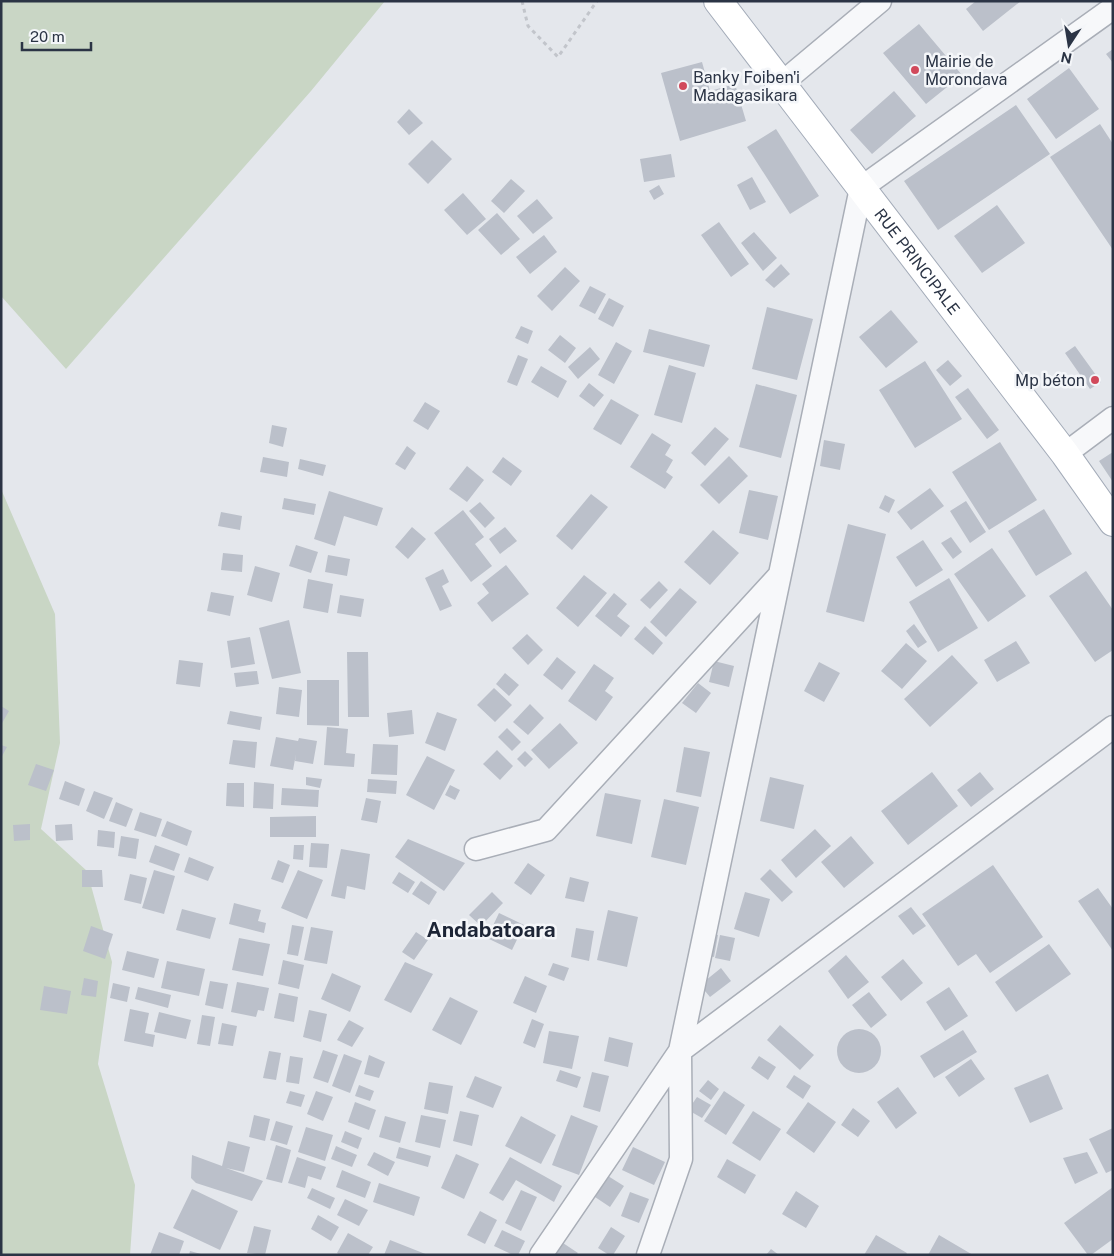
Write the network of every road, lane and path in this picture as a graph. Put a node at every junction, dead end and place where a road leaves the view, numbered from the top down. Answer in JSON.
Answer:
{"nodes":[{"id":1,"x":522,"y":1,"type":"edge"},
{"id":2,"x":597,"y":1,"type":"edge"},
{"id":3,"x":718,"y":1,"type":"edge"},
{"id":4,"x":880,"y":1,"type":"edge"},
{"id":5,"x":1113,"y":8,"type":"edge"},
{"id":6,"x":782,"y":83,"type":"junction"},
{"id":7,"x":861,"y":188,"type":"junction"},
{"id":8,"x":1113,"y":418,"type":"edge"},
{"id":9,"x":1065,"y":454,"type":"junction"},
{"id":10,"x":1113,"y":522,"type":"edge"},
{"id":11,"x":779,"y":576,"type":"junction"},
{"id":12,"x":1113,"y":727,"type":"edge"},
{"id":13,"x":476,"y":848,"type":"dead end"},
{"id":14,"x":680,"y":1051,"type":"junction"},
{"id":15,"x":541,"y":1255,"type":"edge"},
{"id":16,"x":648,"y":1255,"type":"edge"}],
"edges":[{"from":1,"to":2,"type":"path"},
{"from":3,"to":6,"type":"main road","name":"RUE PRINCIPALE"},
{"from":4,"to":6,"type":"street"},
{"from":5,"to":7,"type":"street"},
{"from":6,"to":7,"type":"main road","name":"RUE PRINCIPALE"},
{"from":7,"to":9,"type":"main road","name":"RUE PRINCIPALE"},
{"from":7,"to":11,"type":"street"},
{"from":8,"to":9,"type":"street"},
{"from":9,"to":10,"type":"main road","name":"RUE PRINCIPALE"},
{"from":11,"to":13,"type":"street"},
{"from":11,"to":14,"type":"street"},
{"from":12,"to":14,"type":"street"},
{"from":14,"to":15,"type":"street"},
{"from":14,"to":16,"type":"street"}]}
